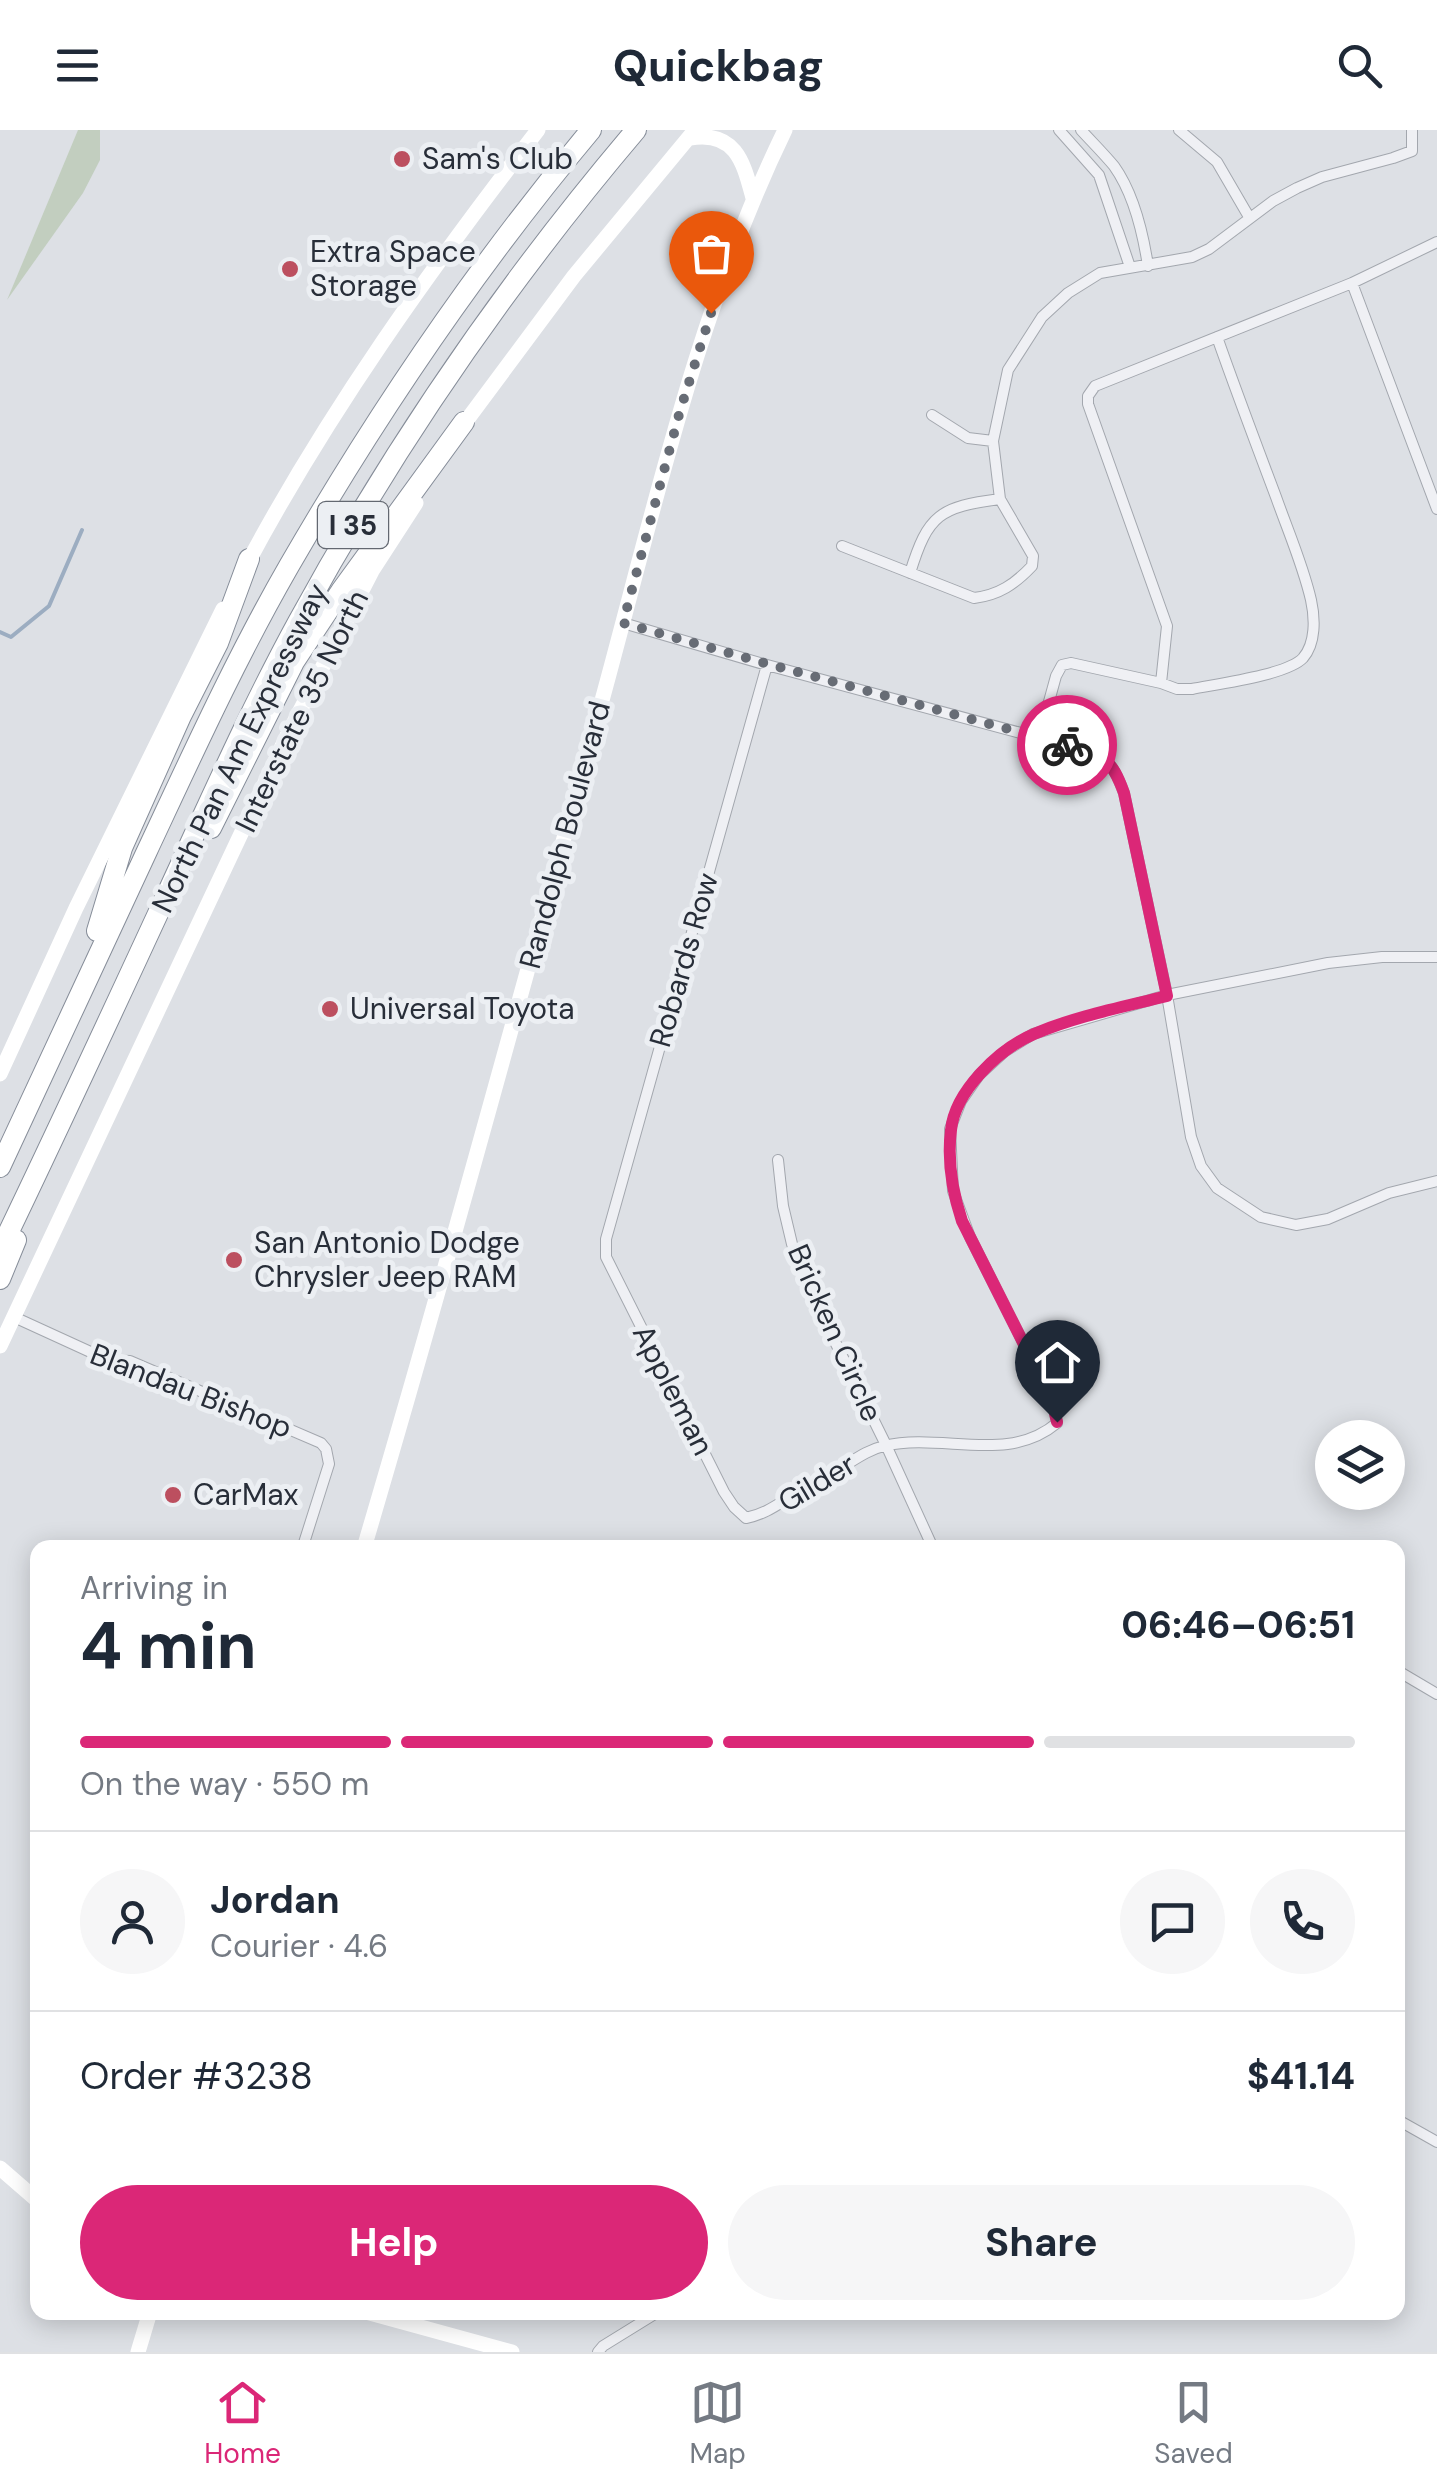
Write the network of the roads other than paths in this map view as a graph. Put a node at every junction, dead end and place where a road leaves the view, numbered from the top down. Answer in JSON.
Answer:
{"nodes":[{"id":1,"x":538,"y":130,"type":"edge"},
{"id":2,"x":591,"y":130,"type":"edge"},
{"id":3,"x":636,"y":130,"type":"edge"},
{"id":4,"x":785,"y":130,"type":"edge"},
{"id":5,"x":1059,"y":130,"type":"edge"},
{"id":6,"x":1081,"y":130,"type":"edge"},
{"id":7,"x":1179,"y":130,"type":"edge"},
{"id":8,"x":1412,"y":130,"type":"edge"},
{"id":9,"x":691,"y":135,"type":"edge"},
{"id":10,"x":754,"y":200,"type":"junction"},
{"id":11,"x":1250,"y":217,"type":"junction"},
{"id":12,"x":1437,"y":242,"type":"edge"},
{"id":13,"x":1148,"y":266,"type":"junction"},
{"id":14,"x":1130,"y":267,"type":"junction"},
{"id":15,"x":1352,"y":283,"type":"junction"},
{"id":16,"x":1216,"y":337,"type":"junction"},
{"id":17,"x":932,"y":415,"type":"dead end"},
{"id":18,"x":464,"y":422,"type":"junction"},
{"id":19,"x":993,"y":441,"type":"junction"},
{"id":20,"x":1000,"y":499,"type":"junction"},
{"id":21,"x":1437,"y":510,"type":"edge"},
{"id":22,"x":842,"y":546,"type":"dead end"},
{"id":23,"x":250,"y":559,"type":"junction"},
{"id":24,"x":910,"y":573,"type":"junction"},
{"id":25,"x":623,"y":623,"type":"junction"},
{"id":26,"x":768,"y":664,"type":"junction"},
{"id":27,"x":1161,"y":683,"type":"junction"},
{"id":28,"x":1039,"y":738,"type":"junction"},
{"id":29,"x":1437,"y":958,"type":"edge"},
{"id":30,"x":137,"y":961,"type":"junction"},
{"id":31,"x":1167,"y":996,"type":"junction"},
{"id":32,"x":72,"y":1011,"type":"junction"},
{"id":33,"x":0,"y":1074,"type":"edge"},
{"id":34,"x":66,"y":1114,"type":"junction"},
{"id":35,"x":778,"y":1160,"type":"dead end"},
{"id":36,"x":0,"y":1167,"type":"edge"},
{"id":37,"x":1437,"y":1181,"type":"edge"},
{"id":38,"x":0,"y":1250,"type":"edge"},
{"id":39,"x":606,"y":1257,"type":"joint"},
{"id":40,"x":0,"y":1280,"type":"edge"},
{"id":41,"x":14,"y":1316,"type":"junction"},
{"id":42,"x":0,"y":1346,"type":"edge"},
{"id":43,"x":886,"y":1445,"type":"junction"},
{"id":44,"x":746,"y":1518,"type":"joint"},
{"id":45,"x":306,"y":1540,"type":"edge"},
{"id":46,"x":366,"y":1540,"type":"edge"},
{"id":47,"x":929,"y":1540,"type":"edge"},
{"id":48,"x":1405,"y":1675,"type":"edge"},
{"id":49,"x":1437,"y":1694,"type":"edge"},
{"id":50,"x":1405,"y":2124,"type":"edge"},
{"id":51,"x":1437,"y":2142,"type":"edge"},
{"id":52,"x":0,"y":2168,"type":"edge"},
{"id":53,"x":30,"y":2193,"type":"edge"},
{"id":54,"x":148,"y":2320,"type":"edge"},
{"id":55,"x":393,"y":2320,"type":"edge"},
{"id":56,"x":645,"y":2320,"type":"edge"},
{"id":57,"x":138,"y":2352,"type":"edge"},
{"id":58,"x":512,"y":2352,"type":"edge"},
{"id":59,"x":598,"y":2352,"type":"edge"}],
"edges":[{"from":1,"to":23,"type":"main road"},
{"from":2,"to":32,"type":"highway","name":"North Pan Am Expressway","number":"I 35"},
{"from":3,"to":30,"type":"highway","name":"North Pan Am Expressway","number":"I 35"},
{"from":4,"to":10,"type":"main road","name":"Randolph Boulevard"},
{"from":5,"to":14,"type":"street"},
{"from":6,"to":13,"type":"street"},
{"from":7,"to":11,"type":"street"},
{"from":8,"to":11,"type":"street"},
{"from":9,"to":10,"type":"main road"},
{"from":9,"to":18,"type":"main road","name":"Interstate 35 North"},
{"from":10,"to":25,"type":"main road","name":"Randolph Boulevard"},
{"from":11,"to":13,"type":"street"},
{"from":12,"to":15,"type":"street"},
{"from":13,"to":14,"type":"street"},
{"from":14,"to":19,"type":"street"},
{"from":15,"to":16,"type":"street"},
{"from":15,"to":21,"type":"street"},
{"from":16,"to":27,"type":"street"},
{"from":16,"to":27,"type":"street"},
{"from":17,"to":19,"type":"street"},
{"from":18,"to":30,"type":"highway"},
{"from":18,"to":41,"type":"main road","name":"Interstate 35 North"},
{"from":19,"to":20,"type":"street"},
{"from":20,"to":24,"type":"street"},
{"from":20,"to":24,"type":"street"},
{"from":22,"to":24,"type":"street"},
{"from":23,"to":32,"type":"highway"},
{"from":23,"to":33,"type":"main road"},
{"from":25,"to":26,"type":"street"},
{"from":25,"to":46,"type":"main road","name":"Randolph Boulevard"},
{"from":26,"to":28,"type":"street"},
{"from":26,"to":39,"type":"street","name":"Robards Row"},
{"from":27,"to":28,"type":"street"},
{"from":28,"to":31,"type":"street"},
{"from":29,"to":31,"type":"street"},
{"from":30,"to":34,"type":"highway","name":"North Pan Am Expressway","number":"I 35"},
{"from":31,"to":37,"type":"street"},
{"from":31,"to":43,"type":"street"},
{"from":32,"to":36,"type":"highway","name":"North Pan Am Expressway","number":"I 35"},
{"from":34,"to":38,"type":"highway","name":"North Pan Am Expressway","number":"I 35"},
{"from":34,"to":40,"type":"highway"},
{"from":35,"to":43,"type":"street","name":"Bricken Circle"},
{"from":39,"to":44,"type":"street","name":"Appleman"},
{"from":41,"to":42,"type":"main road","name":"Interstate 35 North"},
{"from":41,"to":45,"type":"street","name":"Blandau Bishop"},
{"from":43,"to":44,"type":"street","name":"Gilder"},
{"from":43,"to":47,"type":"street","name":"Bricken Circle"},
{"from":48,"to":49,"type":"street"},
{"from":50,"to":51,"type":"street"},
{"from":52,"to":53,"type":"main road"},
{"from":54,"to":57,"type":"main road"},
{"from":55,"to":58,"type":"main road"},
{"from":56,"to":59,"type":"street"}]}
